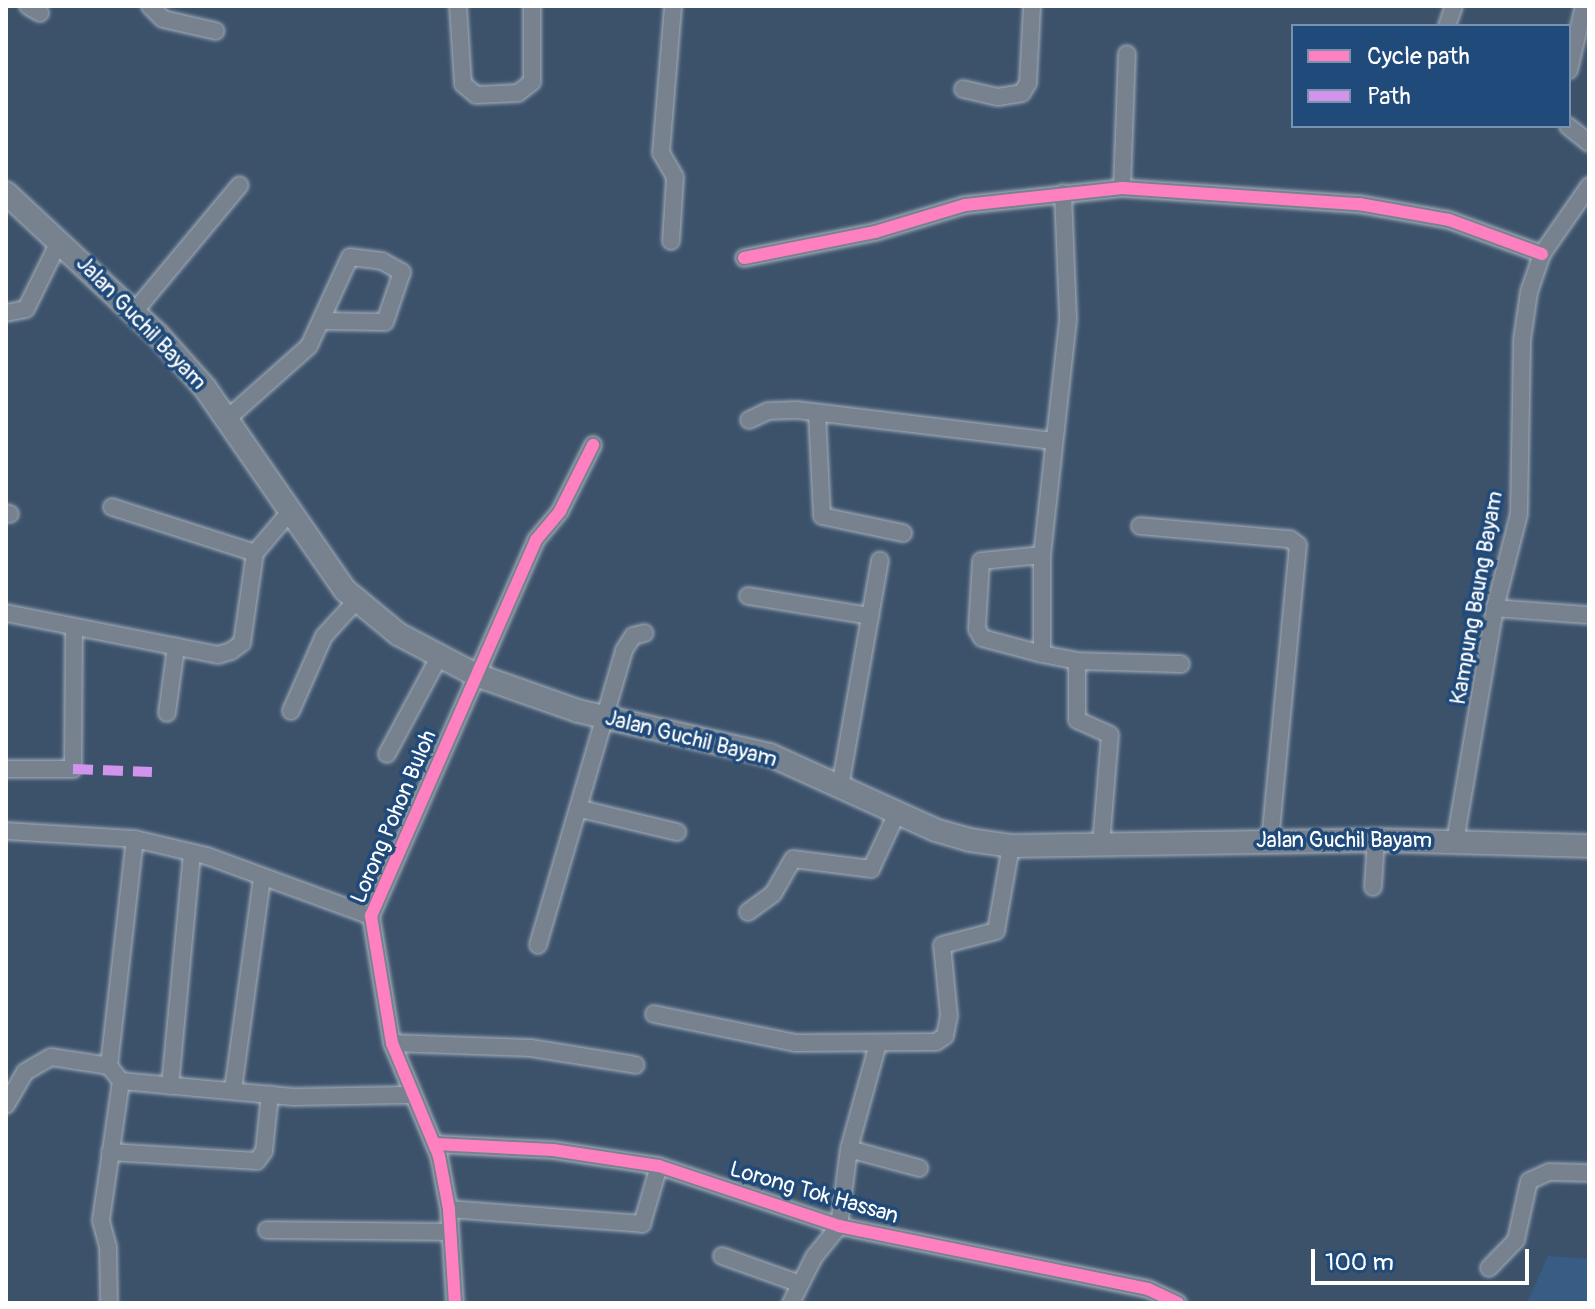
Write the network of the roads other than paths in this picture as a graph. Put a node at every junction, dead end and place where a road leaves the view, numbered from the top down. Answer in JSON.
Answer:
{"nodes":[{"id":1,"x":150,"y":6,"type":"edge"},
{"id":2,"x":458,"y":6,"type":"edge"},
{"id":3,"x":532,"y":6,"type":"edge"},
{"id":4,"x":673,"y":6,"type":"edge"},
{"id":5,"x":1032,"y":6,"type":"edge"},
{"id":6,"x":1584,"y":6,"type":"edge"},
{"id":7,"x":216,"y":31,"type":"dead end"},
{"id":8,"x":1127,"y":54,"type":"dead end"},
{"id":9,"x":1571,"y":61,"type":"edge"},
{"id":10,"x":963,"y":89,"type":"dead end"},
{"id":11,"x":1570,"y":128,"type":"edge"},
{"id":12,"x":1589,"y":143,"type":"edge"},
{"id":13,"x":6,"y":178,"type":"edge"},
{"id":14,"x":240,"y":185,"type":"dead end"},
{"id":15,"x":1589,"y":186,"type":"edge"},
{"id":16,"x":1122,"y":188,"type":"junction"},
{"id":17,"x":6,"y":193,"type":"edge"},
{"id":18,"x":1063,"y":193,"type":"junction"},
{"id":19,"x":35,"y":218,"type":"junction"},
{"id":20,"x":60,"y":240,"type":"junction"},
{"id":21,"x":671,"y":241,"type":"dead end"},
{"id":22,"x":1542,"y":254,"type":"junction"},
{"id":23,"x":744,"y":258,"type":"dead end"},
{"id":24,"x":134,"y":312,"type":"junction"},
{"id":25,"x":6,"y":313,"type":"edge"},
{"id":26,"x":322,"y":321,"type":"junction"},
{"id":27,"x":817,"y":413,"type":"junction"},
{"id":28,"x":228,"y":418,"type":"junction"},
{"id":29,"x":749,"y":420,"type":"dead end"},
{"id":30,"x":1053,"y":441,"type":"junction"},
{"id":31,"x":593,"y":445,"type":"dead end"},
{"id":32,"x":112,"y":507,"type":"dead end"},
{"id":33,"x":288,"y":514,"type":"junction"},
{"id":34,"x":1140,"y":526,"type":"dead end"},
{"id":35,"x":903,"y":533,"type":"dead end"},
{"id":36,"x":255,"y":553,"type":"junction"},
{"id":37,"x":1042,"y":555,"type":"junction"},
{"id":38,"x":880,"y":560,"type":"dead end"},
{"id":39,"x":748,"y":596,"type":"dead end"},
{"id":40,"x":356,"y":601,"type":"junction"},
{"id":41,"x":1495,"y":608,"type":"junction"},
{"id":42,"x":6,"y":613,"type":"edge"},
{"id":43,"x":1589,"y":615,"type":"edge"},
{"id":44,"x":870,"y":616,"type":"junction"},
{"id":45,"x":74,"y":627,"type":"junction"},
{"id":46,"x":645,"y":633,"type":"dead end"},
{"id":47,"x":176,"y":647,"type":"junction"},
{"id":48,"x":1042,"y":654,"type":"junction"},
{"id":49,"x":439,"y":657,"type":"junction"},
{"id":50,"x":1077,"y":661,"type":"junction"},
{"id":51,"x":1181,"y":664,"type":"dead end"},
{"id":52,"x":476,"y":675,"type":"junction"},
{"id":53,"x":291,"y":711,"type":"dead end"},
{"id":54,"x":167,"y":713,"type":"dead end"},
{"id":55,"x":605,"y":717,"type":"junction"},
{"id":56,"x":387,"y":754,"type":"dead end"},
{"id":57,"x":6,"y":769,"type":"edge"},
{"id":58,"x":840,"y":787,"type":"junction"},
{"id":59,"x":581,"y":809,"type":"junction"},
{"id":60,"x":897,"y":813,"type":"junction"},
{"id":61,"x":6,"y":831,"type":"edge"},
{"id":62,"x":677,"y":832,"type":"dead end"},
{"id":63,"x":135,"y":839,"type":"junction"},
{"id":64,"x":1270,"y":840,"type":"junction"},
{"id":65,"x":1376,"y":840,"type":"junction"},
{"id":66,"x":1455,"y":842,"type":"junction"},
{"id":67,"x":1101,"y":845,"type":"junction"},
{"id":68,"x":1011,"y":846,"type":"junction"},
{"id":69,"x":1589,"y":846,"type":"edge"},
{"id":70,"x":192,"y":853,"type":"junction"},
{"id":71,"x":262,"y":877,"type":"junction"},
{"id":72,"x":1373,"y":887,"type":"dead end"},
{"id":73,"x":748,"y":912,"type":"dead end"},
{"id":74,"x":371,"y":916,"type":"junction"},
{"id":75,"x":538,"y":945,"type":"dead end"},
{"id":76,"x":654,"y":1014,"type":"dead end"},
{"id":77,"x":392,"y":1043,"type":"junction"},
{"id":78,"x":878,"y":1044,"type":"junction"},
{"id":79,"x":636,"y":1065,"type":"dead end"},
{"id":80,"x":109,"y":1066,"type":"junction"},
{"id":81,"x":121,"y":1081,"type":"junction"},
{"id":82,"x":170,"y":1086,"type":"junction"},
{"id":83,"x":233,"y":1090,"type":"junction"},
{"id":84,"x":270,"y":1094,"type":"junction"},
{"id":85,"x":410,"y":1095,"type":"junction"},
{"id":86,"x":6,"y":1105,"type":"edge"},
{"id":87,"x":435,"y":1144,"type":"junction"},
{"id":88,"x":849,"y":1149,"type":"junction"},
{"id":89,"x":110,"y":1152,"type":"junction"},
{"id":90,"x":659,"y":1166,"type":"junction"},
{"id":91,"x":919,"y":1168,"type":"dead end"},
{"id":92,"x":1589,"y":1173,"type":"edge"},
{"id":93,"x":449,"y":1209,"type":"junction"},
{"id":94,"x":839,"y":1226,"type":"junction"},
{"id":95,"x":267,"y":1230,"type":"dead end"},
{"id":96,"x":450,"y":1232,"type":"junction"},
{"id":97,"x":722,"y":1256,"type":"dead end"},
{"id":98,"x":1489,"y":1268,"type":"dead end"},
{"id":99,"x":798,"y":1283,"type":"junction"},
{"id":100,"x":109,"y":1303,"type":"edge"},
{"id":101,"x":455,"y":1303,"type":"edge"},
{"id":102,"x":791,"y":1303,"type":"edge"},
{"id":103,"x":1178,"y":1303,"type":"edge"}],
"edges":[{"from":1,"to":7,"type":"street"},
{"from":2,"to":3,"type":"street"},
{"from":4,"to":21,"type":"street"},
{"from":5,"to":10,"type":"street"},
{"from":6,"to":9,"type":"street"},
{"from":8,"to":16,"type":"street"},
{"from":11,"to":12,"type":"street"},
{"from":13,"to":19,"type":"main road","name":"Jalan Guchil Bayam"},
{"from":14,"to":24,"type":"street"},
{"from":15,"to":22,"type":"street","name":"Kampung Baung Bayam"},
{"from":16,"to":18,"type":"street"},
{"from":16,"to":22,"type":"street"},
{"from":17,"to":19,"type":"main road","name":"Jalan Guchil Bayam"},
{"from":18,"to":23,"type":"street"},
{"from":18,"to":30,"type":"street"},
{"from":19,"to":20,"type":"main road","name":"Jalan Guchil Bayam"},
{"from":20,"to":24,"type":"main road","name":"Jalan Guchil Bayam"},
{"from":20,"to":25,"type":"street"},
{"from":22,"to":41,"type":"street","name":"Kampung Baung Bayam"},
{"from":24,"to":28,"type":"main road","name":"Jalan Guchil Bayam"},
{"from":26,"to":26,"type":"street"},
{"from":26,"to":28,"type":"street"},
{"from":27,"to":29,"type":"street"},
{"from":27,"to":30,"type":"street"},
{"from":27,"to":35,"type":"street"},
{"from":28,"to":33,"type":"main road","name":"Jalan Guchil Bayam"},
{"from":30,"to":37,"type":"street"},
{"from":31,"to":52,"type":"street","name":"Lorong Pohon Buloh"},
{"from":32,"to":36,"type":"street"},
{"from":33,"to":36,"type":"street"},
{"from":33,"to":40,"type":"main road","name":"Jalan Guchil Bayam"},
{"from":34,"to":64,"type":"street"},
{"from":36,"to":47,"type":"street"},
{"from":37,"to":48,"type":"street"},
{"from":37,"to":48,"type":"street"},
{"from":38,"to":44,"type":"street"},
{"from":39,"to":44,"type":"street"},
{"from":40,"to":49,"type":"main road","name":"Jalan Guchil Bayam"},
{"from":40,"to":53,"type":"street"},
{"from":41,"to":43,"type":"street"},
{"from":41,"to":66,"type":"street","name":"Kampung Baung Bayam"},
{"from":42,"to":45,"type":"street"},
{"from":44,"to":58,"type":"street"},
{"from":45,"to":47,"type":"street"},
{"from":45,"to":57,"type":"street"},
{"from":46,"to":55,"type":"street"},
{"from":47,"to":54,"type":"street"},
{"from":48,"to":50,"type":"street"},
{"from":49,"to":52,"type":"main road","name":"Jalan Guchil Bayam"},
{"from":49,"to":56,"type":"street"},
{"from":50,"to":51,"type":"street"},
{"from":50,"to":67,"type":"street"},
{"from":52,"to":55,"type":"main road","name":"Jalan Guchil Bayam"},
{"from":52,"to":74,"type":"street","name":"Lorong Pohon Buloh"},
{"from":55,"to":58,"type":"main road","name":"Jalan Guchil Bayam"},
{"from":55,"to":59,"type":"street"},
{"from":58,"to":60,"type":"main road","name":"Jalan Guchil Bayam"},
{"from":59,"to":62,"type":"street"},
{"from":59,"to":75,"type":"street"},
{"from":60,"to":68,"type":"main road","name":"Jalan Guchil Bayam"},
{"from":60,"to":73,"type":"street"},
{"from":61,"to":63,"type":"street"},
{"from":63,"to":70,"type":"street"},
{"from":63,"to":80,"type":"street"},
{"from":64,"to":65,"type":"main road","name":"Jalan Guchil Bayam"},
{"from":64,"to":67,"type":"main road","name":"Jalan Guchil Bayam"},
{"from":65,"to":66,"type":"main road","name":"Jalan Guchil Bayam"},
{"from":65,"to":72,"type":"street"},
{"from":66,"to":69,"type":"main road","name":"Jalan Guchil Bayam"},
{"from":67,"to":68,"type":"main road","name":"Jalan Guchil Bayam"},
{"from":68,"to":78,"type":"street"},
{"from":70,"to":71,"type":"street"},
{"from":70,"to":82,"type":"street"},
{"from":71,"to":74,"type":"street"},
{"from":71,"to":83,"type":"street"},
{"from":74,"to":77,"type":"street","name":"Lorong Pohon Buloh"},
{"from":76,"to":78,"type":"street"},
{"from":77,"to":79,"type":"street"},
{"from":77,"to":85,"type":"street","name":"Lorong Pohon Buloh"},
{"from":78,"to":88,"type":"street"},
{"from":80,"to":81,"type":"street"},
{"from":80,"to":86,"type":"street"},
{"from":81,"to":82,"type":"street"},
{"from":81,"to":89,"type":"street"},
{"from":82,"to":83,"type":"street"},
{"from":83,"to":84,"type":"street"},
{"from":84,"to":85,"type":"street"},
{"from":84,"to":89,"type":"street"},
{"from":85,"to":87,"type":"street","name":"Lorong Pohon Buloh"},
{"from":87,"to":90,"type":"street","name":"Lorong Tok Hassan"},
{"from":87,"to":93,"type":"street","name":"Lorong Pohon Buloh"},
{"from":88,"to":91,"type":"street"},
{"from":88,"to":94,"type":"street"},
{"from":89,"to":100,"type":"street"},
{"from":90,"to":93,"type":"street"},
{"from":90,"to":94,"type":"street","name":"Lorong Tok Hassan"},
{"from":92,"to":98,"type":"street"},
{"from":93,"to":96,"type":"street","name":"Lorong Pohon Buloh"},
{"from":94,"to":99,"type":"street"},
{"from":94,"to":103,"type":"street","name":"Lorong Tok Hassan"},
{"from":95,"to":96,"type":"street"},
{"from":96,"to":101,"type":"street","name":"Lorong Pohon Buloh"},
{"from":97,"to":99,"type":"street"},
{"from":99,"to":102,"type":"street"}]}
